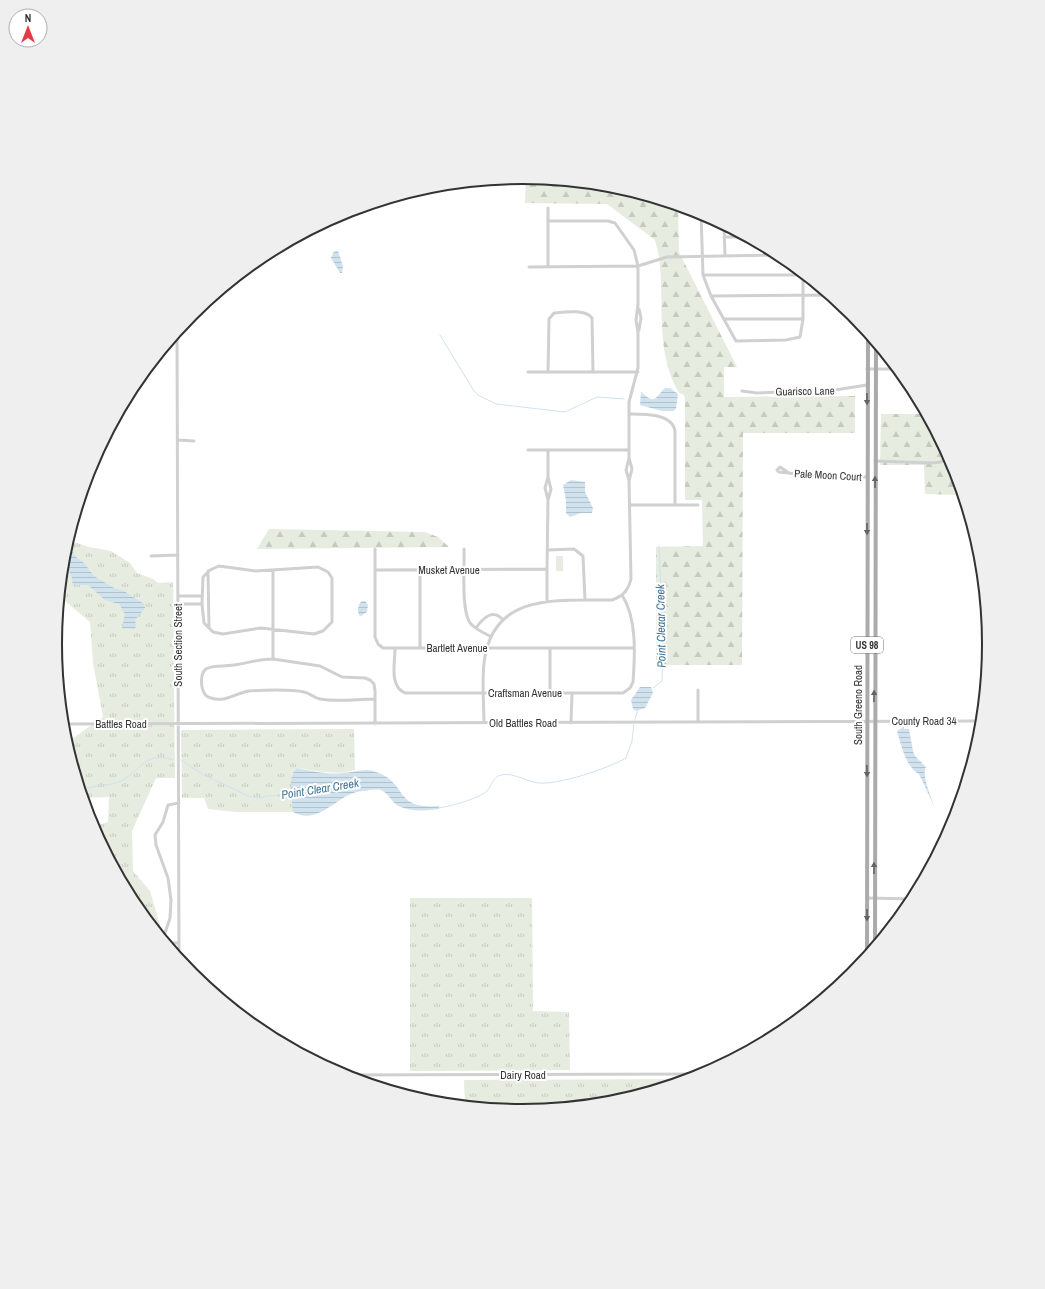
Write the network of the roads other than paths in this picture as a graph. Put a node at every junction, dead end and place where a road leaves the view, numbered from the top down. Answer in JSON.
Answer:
{"nodes":[{"id":1,"x":548,"y":208,"type":"dead end"},
{"id":2,"x":701,"y":219,"type":"edge"},
{"id":3,"x":548,"y":222,"type":"junction"},
{"id":4,"x":724,"y":230,"type":"edge"},
{"id":5,"x":724,"y":237,"type":"junction"},
{"id":6,"x":737,"y":237,"type":"edge"},
{"id":7,"x":767,"y":255,"type":"edge"},
{"id":8,"x":702,"y":256,"type":"junction"},
{"id":9,"x":725,"y":256,"type":"junction"},
{"id":10,"x":638,"y":266,"type":"junction"},
{"id":11,"x":528,"y":267,"type":"dead end"},
{"id":12,"x":548,"y":267,"type":"junction"},
{"id":13,"x":796,"y":274,"type":"edge"},
{"id":14,"x":703,"y":275,"type":"junction"},
{"id":15,"x":803,"y":279,"type":"edge"},
{"id":16,"x":711,"y":296,"type":"junction"},
{"id":17,"x":804,"y":296,"type":"junction"},
{"id":18,"x":822,"y":296,"type":"edge"},
{"id":19,"x":725,"y":319,"type":"junction"},
{"id":20,"x":803,"y":319,"type":"junction"},
{"id":21,"x":800,"y":337,"type":"junction"},
{"id":22,"x":177,"y":340,"type":"edge"},
{"id":23,"x":868,"y":340,"type":"edge"},
{"id":24,"x":804,"y":341,"type":"dead end"},
{"id":25,"x":876,"y":349,"type":"edge"},
{"id":26,"x":867,"y":369,"type":"junction"},
{"id":27,"x":876,"y":369,"type":"junction"},
{"id":28,"x":891,"y":369,"type":"edge"},
{"id":29,"x":528,"y":372,"type":"dead end"},
{"id":30,"x":548,"y":372,"type":"junction"},
{"id":31,"x":593,"y":372,"type":"junction"},
{"id":32,"x":638,"y":372,"type":"junction"},
{"id":33,"x":867,"y":385,"type":"junction"},
{"id":34,"x":742,"y":391,"type":"dead end"},
{"id":35,"x":629,"y":414,"type":"junction"},
{"id":36,"x":178,"y":440,"type":"junction"},
{"id":37,"x":194,"y":441,"type":"dead end"},
{"id":38,"x":528,"y":450,"type":"dead end"},
{"id":39,"x":548,"y":450,"type":"junction"},
{"id":40,"x":629,"y":450,"type":"junction"},
{"id":41,"x":944,"y":459,"type":"edge"},
{"id":42,"x":875,"y":461,"type":"junction"},
{"id":43,"x":789,"y":473,"type":"dead end"},
{"id":44,"x":867,"y":477,"type":"junction"},
{"id":45,"x":630,"y":505,"type":"junction"},
{"id":46,"x":675,"y":505,"type":"junction"},
{"id":47,"x":698,"y":505,"type":"dead end"},
{"id":48,"x":375,"y":549,"type":"dead end"},
{"id":49,"x":464,"y":549,"type":"dead end"},
{"id":50,"x":548,"y":550,"type":"junction"},
{"id":51,"x":178,"y":555,"type":"junction"},
{"id":52,"x":151,"y":556,"type":"dead end"},
{"id":53,"x":867,"y":557,"type":"junction"},
{"id":54,"x":875,"y":557,"type":"junction"},
{"id":55,"x":547,"y":569,"type":"junction"},
{"id":56,"x":272,"y":570,"type":"junction"},
{"id":57,"x":375,"y":570,"type":"junction"},
{"id":58,"x":420,"y":570,"type":"junction"},
{"id":59,"x":465,"y":570,"type":"junction"},
{"id":60,"x":208,"y":571,"type":"junction"},
{"id":61,"x":622,"y":595,"type":"junction"},
{"id":62,"x":178,"y":596,"type":"junction"},
{"id":63,"x":202,"y":597,"type":"junction"},
{"id":64,"x":208,"y":598,"type":"junction"},
{"id":65,"x":547,"y":600,"type":"junction"},
{"id":66,"x":585,"y":600,"type":"junction"},
{"id":67,"x":178,"y":604,"type":"junction"},
{"id":68,"x":202,"y":604,"type":"junction"},
{"id":69,"x":503,"y":620,"type":"junction"},
{"id":70,"x":209,"y":628,"type":"junction"},
{"id":71,"x":476,"y":628,"type":"junction"},
{"id":72,"x":273,"y":629,"type":"junction"},
{"id":73,"x":490,"y":636,"type":"junction"},
{"id":74,"x":420,"y":648,"type":"junction"},
{"id":75,"x":487,"y":648,"type":"junction"},
{"id":76,"x":550,"y":648,"type":"junction"},
{"id":77,"x":633,"y":648,"type":"junction"},
{"id":78,"x":395,"y":649,"type":"junction"},
{"id":79,"x":273,"y":659,"type":"junction"},
{"id":80,"x":698,"y":690,"type":"dead end"},
{"id":81,"x":484,"y":693,"type":"junction"},
{"id":82,"x":550,"y":693,"type":"junction"},
{"id":83,"x":572,"y":693,"type":"junction"},
{"id":84,"x":375,"y":699,"type":"junction"},
{"id":85,"x":866,"y":721,"type":"junction"},
{"id":86,"x":874,"y":721,"type":"junction"},
{"id":87,"x":976,"y":721,"type":"edge"},
{"id":88,"x":698,"y":722,"type":"junction"},
{"id":89,"x":484,"y":723,"type":"junction"},
{"id":90,"x":571,"y":723,"type":"junction"},
{"id":91,"x":69,"y":724,"type":"edge"},
{"id":92,"x":179,"y":724,"type":"junction"},
{"id":93,"x":375,"y":724,"type":"junction"},
{"id":94,"x":179,"y":804,"type":"junction"},
{"id":95,"x":867,"y":898,"type":"junction"},
{"id":96,"x":874,"y":899,"type":"junction"},
{"id":97,"x":906,"y":899,"type":"edge"},
{"id":98,"x":165,"y":934,"type":"edge"},
{"id":99,"x":875,"y":941,"type":"edge"},
{"id":100,"x":172,"y":943,"type":"edge"},
{"id":101,"x":179,"y":943,"type":"junction"},
{"id":102,"x":867,"y":950,"type":"edge"},
{"id":103,"x":179,"y":951,"type":"edge"},
{"id":104,"x":689,"y":1074,"type":"edge"},
{"id":105,"x":359,"y":1075,"type":"edge"}],
"edges":[{"from":1,"to":3,"type":"street"},
{"from":2,"to":8,"type":"street"},
{"from":3,"to":10,"type":"street"},
{"from":3,"to":12,"type":"street"},
{"from":4,"to":5,"type":"street"},
{"from":5,"to":6,"type":"street"},
{"from":5,"to":9,"type":"street"},
{"from":7,"to":9,"type":"street"},
{"from":8,"to":9,"type":"street"},
{"from":8,"to":10,"type":"street"},
{"from":8,"to":14,"type":"street"},
{"from":10,"to":12,"type":"street"},
{"from":10,"to":32,"type":"street"},
{"from":11,"to":12,"type":"street"},
{"from":13,"to":14,"type":"street"},
{"from":14,"to":16,"type":"street"},
{"from":15,"to":17,"type":"street"},
{"from":16,"to":17,"type":"street"},
{"from":16,"to":19,"type":"street"},
{"from":17,"to":18,"type":"street"},
{"from":17,"to":20,"type":"street"},
{"from":19,"to":20,"type":"street"},
{"from":19,"to":21,"type":"street"},
{"from":20,"to":21,"type":"street"},
{"from":21,"to":24,"type":"street"},
{"from":22,"to":36,"type":"street","name":"South Section Street"},
{"from":23,"to":26,"type":"main road","name":"South Greeno Road","number":"US 98"},
{"from":25,"to":27,"type":"main road","name":"South Greeno Road","number":"US 98"},
{"from":26,"to":27,"type":"street"},
{"from":26,"to":33,"type":"main road","name":"South Greeno Road","number":"US 98"},
{"from":27,"to":28,"type":"street"},
{"from":27,"to":42,"type":"main road","name":"South Greeno Road","number":"US 98"},
{"from":29,"to":30,"type":"street"},
{"from":30,"to":31,"type":"street"},
{"from":30,"to":31,"type":"street"},
{"from":31,"to":32,"type":"street"},
{"from":32,"to":35,"type":"street"},
{"from":33,"to":34,"type":"street","name":"Guarisco Lane"},
{"from":33,"to":44,"type":"main road","name":"South Greeno Road","number":"US 98","one_way":true},
{"from":35,"to":40,"type":"street"},
{"from":35,"to":46,"type":"street"},
{"from":36,"to":37,"type":"street"},
{"from":36,"to":51,"type":"street","name":"South Section Street"},
{"from":38,"to":39,"type":"street"},
{"from":39,"to":40,"type":"street"},
{"from":39,"to":50,"type":"street"},
{"from":40,"to":45,"type":"street"},
{"from":41,"to":42,"type":"street"},
{"from":54,"to":42,"type":"main road","name":"South Greeno Road","number":"US 98","one_way":true},
{"from":43,"to":44,"type":"street","name":"Pale Moon Court"},
{"from":44,"to":53,"type":"main road","name":"South Greeno Road","number":"US 98","one_way":true},
{"from":45,"to":46,"type":"street"},
{"from":45,"to":61,"type":"street"},
{"from":46,"to":47,"type":"street"},
{"from":48,"to":57,"type":"street","name":"Bartlett Avenue"},
{"from":49,"to":59,"type":"street"},
{"from":50,"to":55,"type":"street"},
{"from":50,"to":66,"type":"street"},
{"from":51,"to":52,"type":"street"},
{"from":51,"to":62,"type":"street","name":"South Section Street"},
{"from":53,"to":54,"type":"street"},
{"from":53,"to":85,"type":"main road","name":"South Greeno Road","number":"US 98"},
{"from":86,"to":54,"type":"main road","name":"South Greeno Road","number":"US 98","one_way":true},
{"from":55,"to":59,"type":"street","name":"Musket Avenue"},
{"from":55,"to":65,"type":"street"},
{"from":56,"to":60,"type":"street"},
{"from":56,"to":72,"type":"street"},
{"from":56,"to":72,"type":"street"},
{"from":57,"to":58,"type":"street","name":"Musket Avenue"},
{"from":57,"to":78,"type":"street","name":"Bartlett Avenue"},
{"from":58,"to":59,"type":"street","name":"Musket Avenue"},
{"from":58,"to":74,"type":"street"},
{"from":59,"to":71,"type":"street"},
{"from":60,"to":63,"type":"street"},
{"from":60,"to":64,"type":"street"},
{"from":61,"to":66,"type":"street"},
{"from":61,"to":77,"type":"street","name":"Craftsman Avenue"},
{"from":62,"to":63,"type":"street"},
{"from":62,"to":67,"type":"street","name":"South Section Street"},
{"from":63,"to":64,"type":"street"},
{"from":63,"to":68,"type":"street"},
{"from":64,"to":70,"type":"street"},
{"from":65,"to":66,"type":"street"},
{"from":65,"to":69,"type":"street"},
{"from":67,"to":68,"type":"street"},
{"from":67,"to":92,"type":"street","name":"South Section Street"},
{"from":68,"to":70,"type":"street"},
{"from":69,"to":71,"type":"street"},
{"from":69,"to":73,"type":"street"},
{"from":70,"to":72,"type":"street"},
{"from":71,"to":73,"type":"street"},
{"from":72,"to":79,"type":"street"},
{"from":73,"to":75,"type":"street"},
{"from":74,"to":75,"type":"street","name":"Bartlett Avenue"},
{"from":74,"to":78,"type":"street","name":"Bartlett Avenue"},
{"from":75,"to":76,"type":"street","name":"Bartlett Avenue"},
{"from":75,"to":81,"type":"street"},
{"from":76,"to":77,"type":"street","name":"Bartlett Avenue"},
{"from":76,"to":82,"type":"street"},
{"from":77,"to":83,"type":"street","name":"Craftsman Avenue"},
{"from":78,"to":81,"type":"street","name":"Craftsman Avenue"},
{"from":79,"to":84,"type":"street"},
{"from":79,"to":84,"type":"street"},
{"from":80,"to":88,"type":"street"},
{"from":81,"to":82,"type":"street","name":"Craftsman Avenue"},
{"from":81,"to":89,"type":"street"},
{"from":82,"to":83,"type":"street","name":"Craftsman Avenue"},
{"from":83,"to":90,"type":"street"},
{"from":84,"to":93,"type":"street"},
{"from":85,"to":86,"type":"street","name":"County Road 34"},
{"from":85,"to":88,"type":"street","name":"Old Battles Road"},
{"from":85,"to":95,"type":"main road","name":"South Greeno Road","number":"US 98","one_way":true},
{"from":86,"to":87,"type":"street","name":"County Road 34"},
{"from":96,"to":86,"type":"main road","name":"South Greeno Road","number":"US 98","one_way":true},
{"from":88,"to":90,"type":"street","name":"Old Battles Road"},
{"from":89,"to":90,"type":"street","name":"Old Battles Road"},
{"from":89,"to":93,"type":"street","name":"Old Battles Road"},
{"from":91,"to":92,"type":"street","name":"Battles Road"},
{"from":92,"to":93,"type":"street","name":"Old Battles Road"},
{"from":92,"to":94,"type":"street","name":"South Section Street"},
{"from":94,"to":98,"type":"street"},
{"from":94,"to":101,"type":"street","name":"South Section Street"},
{"from":95,"to":96,"type":"street"},
{"from":95,"to":102,"type":"main road","name":"South Greeno Road","number":"US 98","one_way":true},
{"from":96,"to":97,"type":"street"},
{"from":96,"to":99,"type":"main road","name":"South Greeno Road","number":"US 98"},
{"from":100,"to":101,"type":"street"},
{"from":101,"to":103,"type":"street","name":"South Section Street"},
{"from":104,"to":105,"type":"street","name":"Dairy Road"}]}
